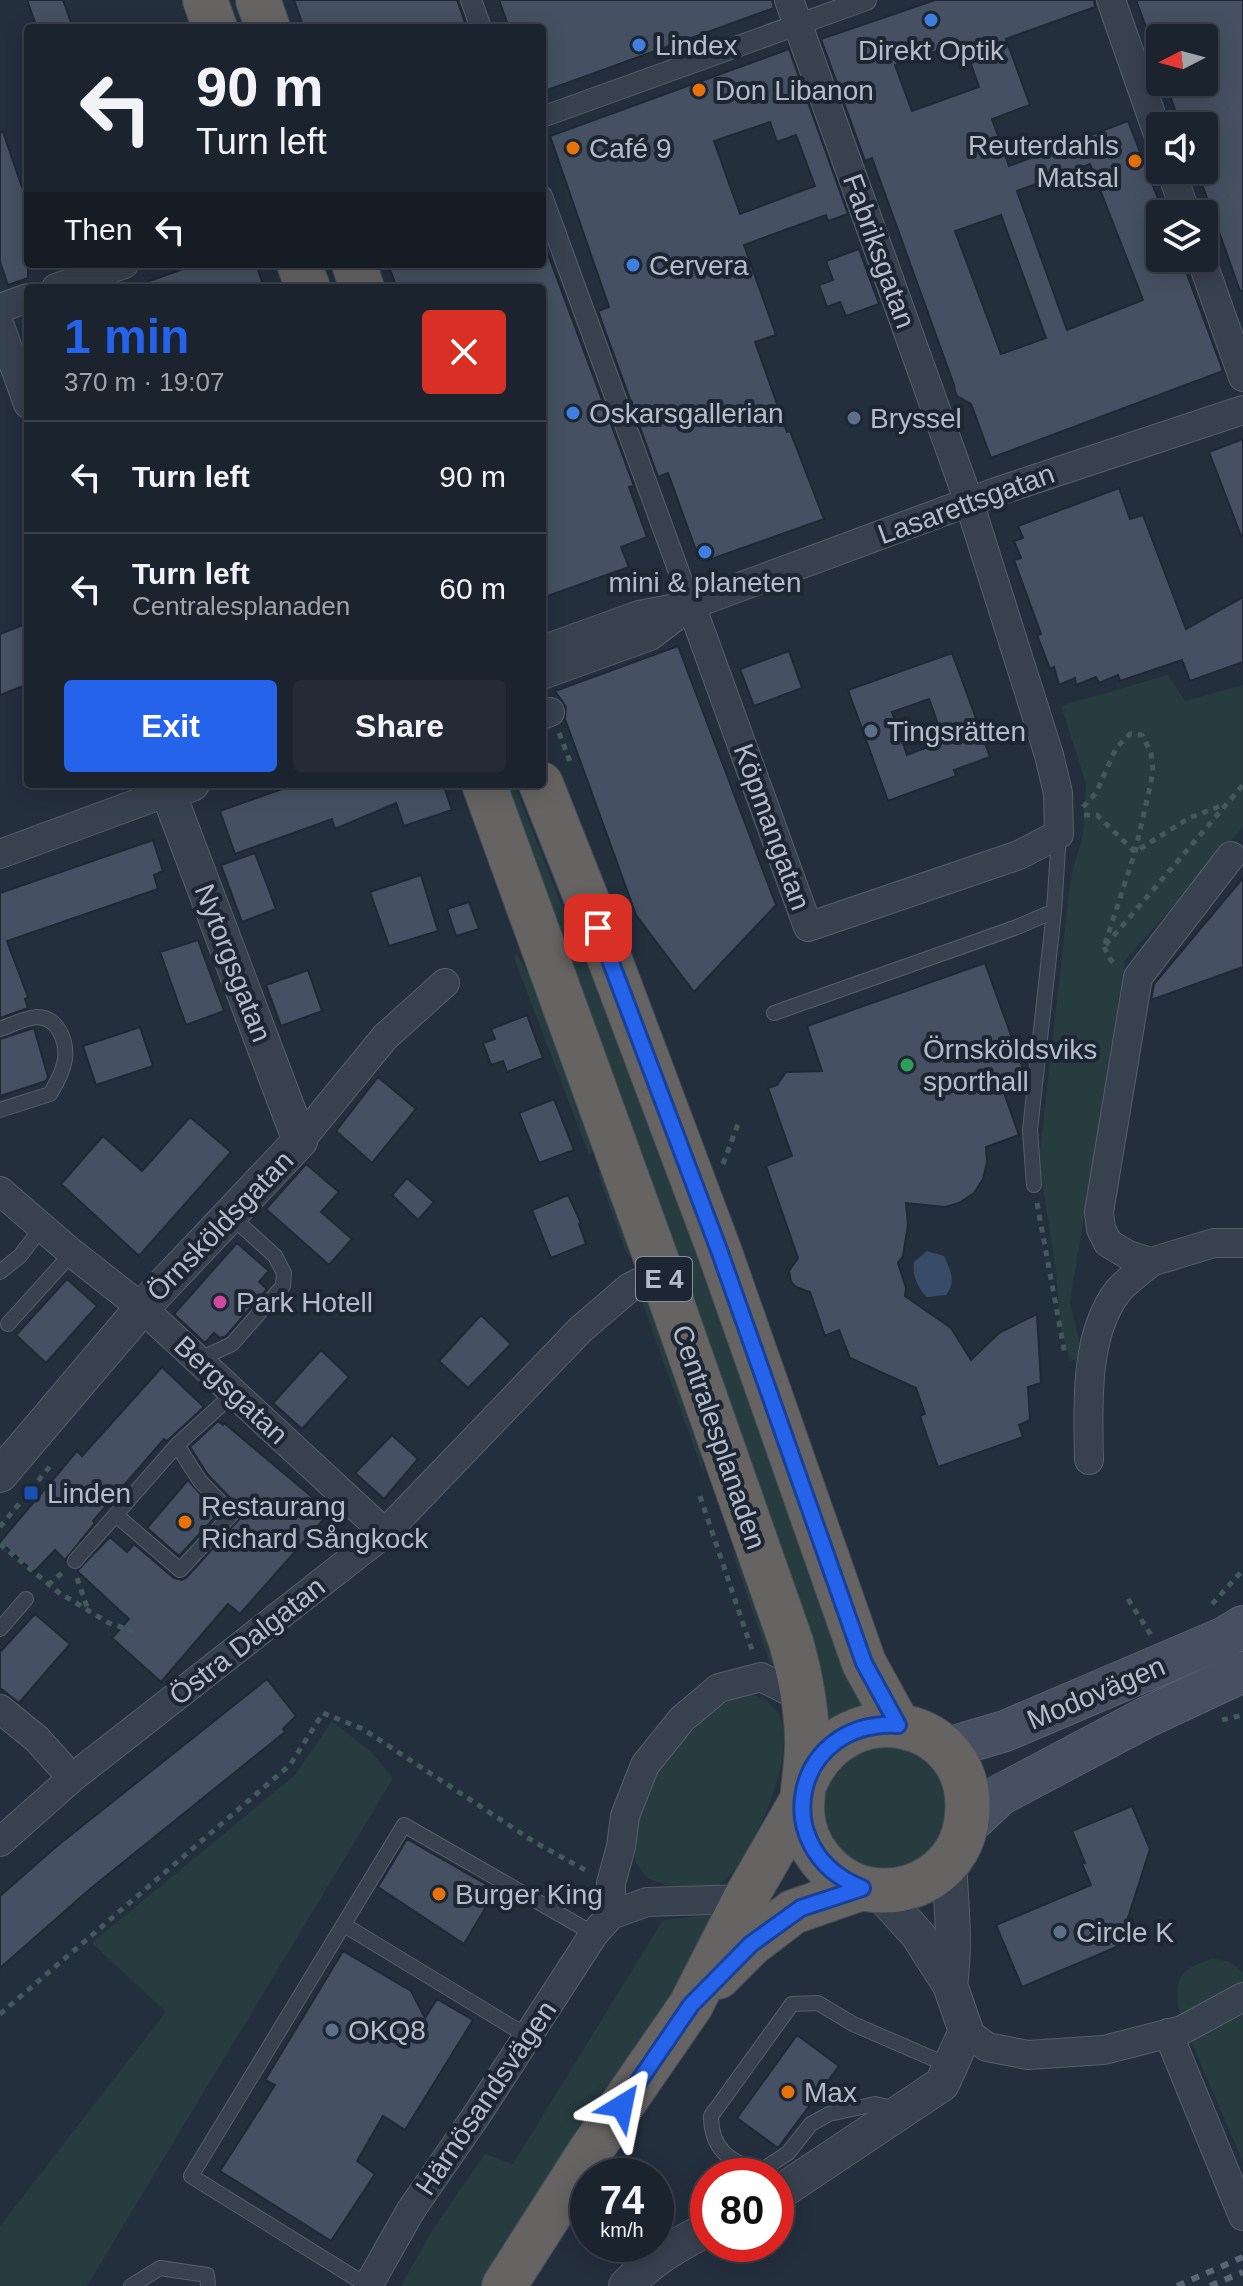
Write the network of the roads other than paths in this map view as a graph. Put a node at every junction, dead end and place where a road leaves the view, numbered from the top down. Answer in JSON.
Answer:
{"nodes":[{"id":1,"x":205,"y":0,"type":"edge"},
{"id":2,"x":258,"y":0,"type":"edge"},
{"id":3,"x":471,"y":0,"type":"edge"},
{"id":4,"x":866,"y":0,"type":"edge"},
{"id":5,"x":1111,"y":0,"type":"edge"},
{"id":6,"x":794,"y":12,"type":"edge"},
{"id":7,"x":214,"y":24,"type":"edge"},
{"id":8,"x":267,"y":24,"type":"edge"},
{"id":9,"x":480,"y":24,"type":"edge"},
{"id":10,"x":1150,"y":112,"type":"edge"},
{"id":11,"x":546,"y":115,"type":"edge"},
{"id":12,"x":546,"y":207,"type":"edge"},
{"id":13,"x":113,"y":268,"type":"edge"},
{"id":14,"x":1206,"y":272,"type":"edge"},
{"id":15,"x":67,"y":284,"type":"edge"},
{"id":16,"x":24,"y":299,"type":"edge"},
{"id":17,"x":0,"y":308,"type":"edge"},
{"id":18,"x":0,"y":326,"type":"edge"},
{"id":19,"x":1243,"y":377,"type":"edge"},
{"id":20,"x":24,"y":393,"type":"edge"},
{"id":21,"x":1243,"y":410,"type":"edge"},
{"id":22,"x":969,"y":502,"type":"junction"},
{"id":23,"x":691,"y":605,"type":"junction"},
{"id":24,"x":546,"y":649,"type":"edge"},
{"id":25,"x":546,"y":674,"type":"edge"},
{"id":26,"x":557,"y":776,"type":"edge"},
{"id":27,"x":172,"y":788,"type":"edge"},
{"id":28,"x":175,"y":788,"type":"edge"},
{"id":29,"x":485,"y":788,"type":"edge"},
{"id":30,"x":1059,"y":834,"type":"junction"},
{"id":31,"x":1238,"y":847,"type":"edge"},
{"id":32,"x":0,"y":854,"type":"edge"},
{"id":33,"x":1054,"y":911,"type":"junction"},
{"id":34,"x":445,"y":983,"type":"dead end"},
{"id":35,"x":774,"y":1013,"type":"dead end"},
{"id":36,"x":0,"y":1029,"type":"edge"},
{"id":37,"x":0,"y":1110,"type":"edge"},
{"id":38,"x":300,"y":1141,"type":"junction"},
{"id":39,"x":1034,"y":1185,"type":"road end"},
{"id":40,"x":0,"y":1191,"type":"edge"},
{"id":41,"x":231,"y":1216,"type":"junction"},
{"id":42,"x":42,"y":1227,"type":"junction"},
{"id":43,"x":1243,"y":1243,"type":"edge"},
{"id":44,"x":72,"y":1253,"type":"junction"},
{"id":45,"x":1151,"y":1262,"type":"junction"},
{"id":46,"x":0,"y":1272,"type":"edge"},
{"id":47,"x":661,"y":1272,"type":"junction"},
{"id":48,"x":142,"y":1308,"type":"junction"},
{"id":49,"x":8,"y":1324,"type":"dead end"},
{"id":50,"x":198,"y":1360,"type":"junction"},
{"id":51,"x":234,"y":1393,"type":"junction"},
{"id":52,"x":177,"y":1445,"type":"junction"},
{"id":53,"x":1089,"y":1460,"type":"dead end"},
{"id":54,"x":0,"y":1475,"type":"edge"},
{"id":55,"x":116,"y":1515,"type":"junction"},
{"id":56,"x":385,"y":1533,"type":"junction"},
{"id":57,"x":75,"y":1561,"type":"dead end"},
{"id":58,"x":26,"y":1599,"type":"dead end"},
{"id":59,"x":1243,"y":1626,"type":"edge"},
{"id":60,"x":0,"y":1629,"type":"edge"},
{"id":61,"x":1243,"y":1672,"type":"edge"},
{"id":62,"x":805,"y":1699,"type":"junction"},
{"id":63,"x":0,"y":1709,"type":"edge"},
{"id":64,"x":898,"y":1725,"type":"junction"},
{"id":65,"x":944,"y":1749,"type":"junction"},
{"id":66,"x":72,"y":1778,"type":"junction"},
{"id":67,"x":804,"y":1791,"type":"junction"},
{"id":68,"x":0,"y":1842,"type":"edge"},
{"id":69,"x":958,"y":1844,"type":"junction"},
{"id":70,"x":870,"y":1889,"type":"junction"},
{"id":71,"x":745,"y":1899,"type":"junction"},
{"id":72,"x":344,"y":1925,"type":"junction"},
{"id":73,"x":603,"y":1925,"type":"junction"},
{"id":74,"x":950,"y":1985,"type":"junction"},
{"id":75,"x":1243,"y":1997,"type":"edge"},
{"id":76,"x":691,"y":2005,"type":"junction"},
{"id":77,"x":966,"y":2031,"type":"junction"},
{"id":78,"x":1168,"y":2033,"type":"junction"},
{"id":79,"x":529,"y":2037,"type":"junction"},
{"id":80,"x":950,"y":2066,"type":"junction"},
{"id":81,"x":905,"y":2110,"type":"junction"},
{"id":82,"x":729,"y":2158,"type":"edge"},
{"id":83,"x":781,"y":2158,"type":"edge"},
{"id":84,"x":794,"y":2183,"type":"edge"},
{"id":85,"x":1243,"y":2216,"type":"edge"},
{"id":86,"x":690,"y":2238,"type":"edge"},
{"id":87,"x":131,"y":2286,"type":"edge"},
{"id":88,"x":208,"y":2286,"type":"edge"},
{"id":89,"x":368,"y":2286,"type":"edge"},
{"id":90,"x":504,"y":2286,"type":"edge"},
{"id":91,"x":626,"y":2286,"type":"edge"}],
"edges":[{"from":1,"to":7,"type":"highway"},
{"from":2,"to":8,"type":"highway"},
{"from":3,"to":9,"type":"street"},
{"from":4,"to":6,"type":"street"},
{"from":5,"to":10,"type":"street"},
{"from":6,"to":11,"type":"street"},
{"from":6,"to":22,"type":"street","name":"Fabriksgatan"},
{"from":12,"to":23,"type":"street","name":"Köpmangatan"},
{"from":13,"to":15,"type":"street"},
{"from":14,"to":19,"type":"street"},
{"from":16,"to":17,"type":"street"},
{"from":18,"to":20,"type":"street"},
{"from":21,"to":22,"type":"street","name":"Lasarettsgatan"},
{"from":22,"to":23,"type":"street","name":"Lasarettsgatan"},
{"from":22,"to":30,"type":"street"},
{"from":23,"to":24,"type":"street","name":"Lasarettsgatan"},
{"from":23,"to":25,"type":"street","name":"Lasarettsgatan"},
{"from":23,"to":30,"type":"street","name":"Köpmangatan"},
{"from":26,"to":64,"type":"highway","number":"E 4"},
{"from":27,"to":32,"type":"street"},
{"from":28,"to":38,"type":"street","name":"Nytorgsgatan"},
{"from":29,"to":47,"type":"highway","name":"Centralesplanaden","number":"E 4"},
{"from":30,"to":33,"type":"lane"},
{"from":31,"to":45,"type":"street"},
{"from":33,"to":35,"type":"lane"},
{"from":33,"to":39,"type":"lane"},
{"from":34,"to":38,"type":"street","name":"Örnsköldsgatan"},
{"from":36,"to":37,"type":"lane"},
{"from":38,"to":41,"type":"street","name":"Örnsköldsgatan"},
{"from":40,"to":42,"type":"street","name":"Bergsgatan"},
{"from":41,"to":48,"type":"street","name":"Örnsköldsgatan"},
{"from":41,"to":50,"type":"lane"},
{"from":42,"to":44,"type":"street","name":"Bergsgatan"},
{"from":42,"to":46,"type":"lane"},
{"from":43,"to":45,"type":"street"},
{"from":44,"to":48,"type":"street","name":"Bergsgatan"},
{"from":44,"to":49,"type":"lane"},
{"from":45,"to":53,"type":"street"},
{"from":47,"to":56,"type":"street","name":"Östra Dalgatan"},
{"from":47,"to":62,"type":"highway","name":"Centralesplanaden","number":"E 4"},
{"from":48,"to":50,"type":"street","name":"Bergsgatan"},
{"from":48,"to":54,"type":"street","name":"Örnsköldsgatan"},
{"from":50,"to":51,"type":"street","name":"Bergsgatan"},
{"from":51,"to":52,"type":"lane"},
{"from":51,"to":56,"type":"street","name":"Bergsgatan"},
{"from":52,"to":55,"type":"lane"},
{"from":52,"to":55,"type":"lane"},
{"from":55,"to":57,"type":"lane"},
{"from":56,"to":66,"type":"street","name":"Östra Dalgatan"},
{"from":58,"to":60,"type":"lane"},
{"from":59,"to":65,"type":"main road","name":"Modovägen"},
{"from":61,"to":69,"type":"main road","name":"Modovägen"},
{"from":62,"to":67,"type":"highway","name":"Centralesplanaden","number":"E 4"},
{"from":62,"to":73,"type":"street"},
{"from":63,"to":66,"type":"street"},
{"from":64,"to":65,"type":"highway"},
{"from":64,"to":67,"type":"highway"},
{"from":65,"to":69,"type":"highway"},
{"from":66,"to":68,"type":"street","name":"Östra Dalgatan"},
{"from":67,"to":70,"type":"highway","number":"E 4"},
{"from":67,"to":71,"type":"highway"},
{"from":69,"to":70,"type":"highway"},
{"from":69,"to":74,"type":"street"},
{"from":70,"to":74,"type":"street"},
{"from":70,"to":76,"type":"highway"},
{"from":71,"to":73,"type":"street"},
{"from":71,"to":76,"type":"highway"},
{"from":72,"to":73,"type":"lane"},
{"from":72,"to":79,"type":"lane"},
{"from":72,"to":89,"type":"lane"},
{"from":73,"to":79,"type":"street","name":"Härnösandsvägen"},
{"from":74,"to":77,"type":"street"},
{"from":75,"to":78,"type":"street"},
{"from":76,"to":90,"type":"highway"},
{"from":77,"to":78,"type":"street"},
{"from":77,"to":80,"type":"street"},
{"from":78,"to":85,"type":"street"},
{"from":79,"to":89,"type":"street","name":"Härnösandsvägen"},
{"from":80,"to":81,"type":"street"},
{"from":80,"to":82,"type":"lane"},
{"from":81,"to":83,"type":"lane"},
{"from":81,"to":84,"type":"street"},
{"from":86,"to":91,"type":"street"},
{"from":87,"to":88,"type":"lane"}]}
